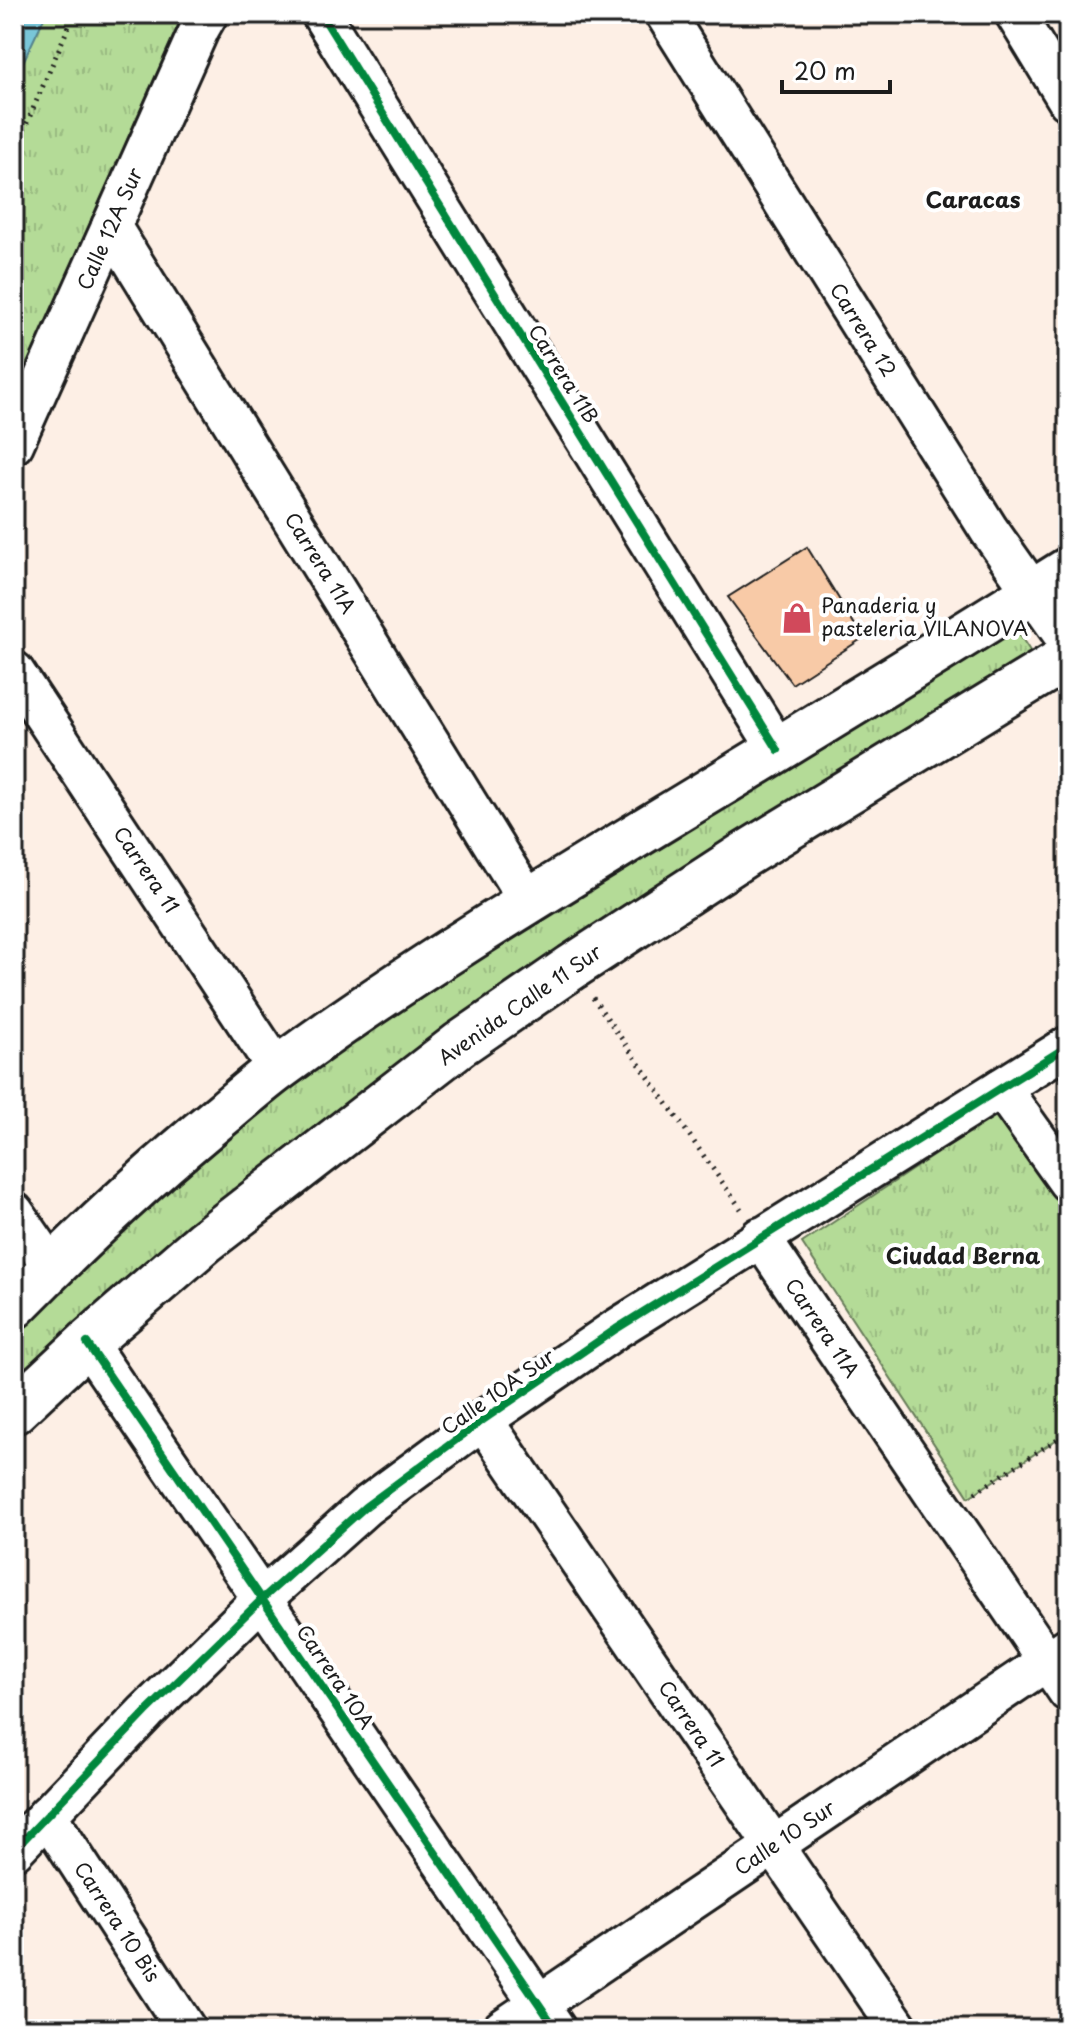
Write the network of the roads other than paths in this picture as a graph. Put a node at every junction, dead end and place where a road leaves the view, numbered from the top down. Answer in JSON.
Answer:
{"nodes":[{"id":1,"x":208,"y":14,"type":"edge"},
{"id":2,"x":321,"y":14,"type":"edge"},
{"id":3,"x":665,"y":14,"type":"edge"},
{"id":4,"x":1015,"y":14,"type":"edge"},
{"id":5,"x":1068,"y":101,"type":"edge"},
{"id":6,"x":111,"y":226,"type":"junction"},
{"id":7,"x":14,"y":444,"type":"edge"},
{"id":8,"x":1051,"y":581,"type":"edge"},
{"id":9,"x":1068,"y":642,"type":"edge"},
{"id":10,"x":1068,"y":657,"type":"edge"},
{"id":11,"x":14,"y":671,"type":"edge"},
{"id":12,"x":778,"y":750,"type":"junction"},
{"id":13,"x":528,"y":901,"type":"junction"},
{"id":14,"x":1068,"y":1046,"type":"edge"},
{"id":15,"x":277,"y":1069,"type":"junction"},
{"id":16,"x":1001,"y":1088,"type":"junction"},
{"id":17,"x":1068,"y":1182,"type":"edge"},
{"id":18,"x":14,"y":1212,"type":"edge"},
{"id":19,"x":760,"y":1237,"type":"junction"},
{"id":20,"x":52,"y":1267,"type":"junction"},
{"id":21,"x":14,"y":1306,"type":"edge"},
{"id":22,"x":87,"y":1343,"type":"junction"},
{"id":23,"x":14,"y":1411,"type":"edge"},
{"id":24,"x":483,"y":1420,"type":"junction"},
{"id":25,"x":262,"y":1599,"type":"junction"},
{"id":26,"x":1061,"y":1667,"type":"edge"},
{"id":27,"x":47,"y":1815,"type":"junction"},
{"id":28,"x":774,"y":1846,"type":"junction"},
{"id":29,"x":14,"y":1850,"type":"edge"},
{"id":30,"x":548,"y":2017,"type":"edge"},
{"id":31,"x":186,"y":2029,"type":"edge"},
{"id":32,"x":502,"y":2029,"type":"edge"},
{"id":33,"x":899,"y":2029,"type":"edge"}],
"edges":[{"from":1,"to":6,"type":"street","name":"Calle 12A Sur"},
{"from":2,"to":12,"type":"street","name":"Carrera 11B"},
{"from":3,"to":8,"type":"street","name":"Carrera 12"},
{"from":4,"to":5,"type":"street"},
{"from":6,"to":7,"type":"street","name":"Calle 12A Sur"},
{"from":6,"to":13,"type":"street","name":"Carrera 11A"},
{"from":8,"to":9,"type":"street","name":"Carrera 12"},
{"from":8,"to":12,"type":"main road"},
{"from":10,"to":22,"type":"main road","name":"Avenida Calle 11 Sur"},
{"from":11,"to":15,"type":"street","name":"Carrera 11"},
{"from":12,"to":13,"type":"main road"},
{"from":13,"to":15,"type":"main road"},
{"from":14,"to":16,"type":"street","name":"Calle 10A Sur"},
{"from":15,"to":20,"type":"main road"},
{"from":16,"to":17,"type":"street"},
{"from":16,"to":19,"type":"street","name":"Calle 10A Sur"},
{"from":18,"to":20,"type":"street"},
{"from":19,"to":24,"type":"street","name":"Calle 10A Sur"},
{"from":19,"to":26,"type":"street","name":"Carrera 11A"},
{"from":20,"to":21,"type":"main road"},
{"from":22,"to":23,"type":"main road","name":"Avenida Calle 11 Sur"},
{"from":22,"to":25,"type":"street","name":"Carrera 10A"},
{"from":24,"to":25,"type":"street","name":"Calle 10A Sur"},
{"from":24,"to":28,"type":"street","name":"Carrera 11"},
{"from":25,"to":27,"type":"street","name":"Calle 10A Sur"},
{"from":25,"to":30,"type":"street","name":"Carrera 10A"},
{"from":26,"to":28,"type":"street","name":"Calle 10 Sur"},
{"from":27,"to":29,"type":"street","name":"Calle 10A Sur"},
{"from":27,"to":31,"type":"street","name":"Carrera 10 Bis"},
{"from":28,"to":30,"type":"street","name":"Calle 10 Sur"},
{"from":28,"to":33,"type":"street","name":"Carrera 11"},
{"from":30,"to":32,"type":"street","name":"Calle 10 Sur"}]}
